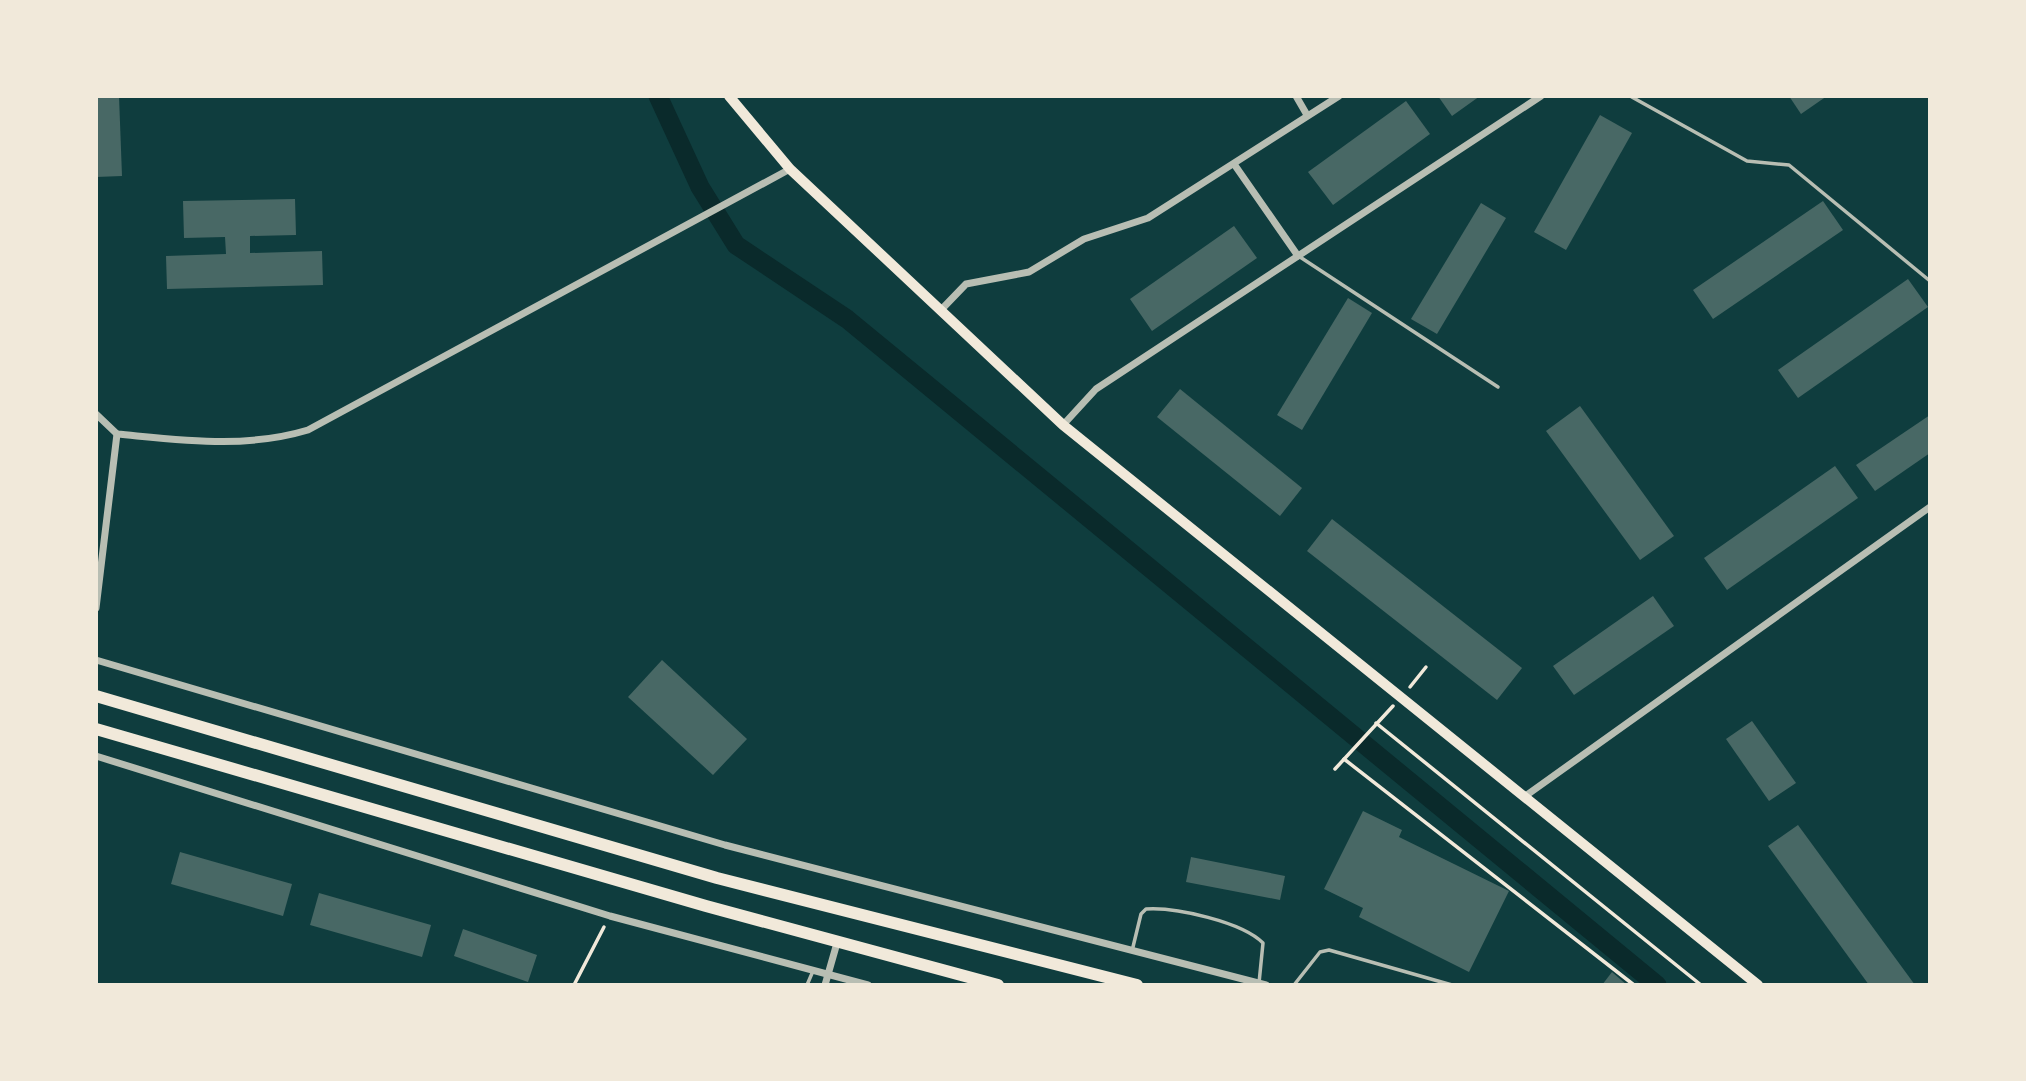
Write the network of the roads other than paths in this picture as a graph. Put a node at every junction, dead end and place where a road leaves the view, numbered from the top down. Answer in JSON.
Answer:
{"nodes":[{"id":1,"x":729,"y":96,"type":"edge"},
{"id":2,"x":1296,"y":96,"type":"edge"},
{"id":3,"x":1339,"y":96,"type":"edge"},
{"id":4,"x":1524,"y":96,"type":"edge"},
{"id":5,"x":1541,"y":96,"type":"edge"},
{"id":6,"x":1630,"y":96,"type":"edge"},
{"id":7,"x":1530,"y":104,"type":"junction"},
{"id":8,"x":1307,"y":114,"type":"junction"},
{"id":9,"x":1234,"y":164,"type":"junction"},
{"id":10,"x":790,"y":169,"type":"junction"},
{"id":11,"x":1298,"y":256,"type":"junction"},
{"id":12,"x":1930,"y":281,"type":"edge"},
{"id":13,"x":940,"y":311,"type":"junction"},
{"id":14,"x":1498,"y":387,"type":"dead end"},
{"id":15,"x":96,"y":414,"type":"edge"},
{"id":16,"x":1063,"y":425,"type":"junction"},
{"id":17,"x":117,"y":434,"type":"junction"},
{"id":18,"x":1930,"y":507,"type":"edge"},
{"id":19,"x":96,"y":608,"type":"edge"},
{"id":20,"x":96,"y":660,"type":"edge"},
{"id":21,"x":96,"y":696,"type":"edge"},
{"id":22,"x":96,"y":729,"type":"edge"},
{"id":23,"x":96,"y":756,"type":"edge"},
{"id":24,"x":1524,"y":797,"type":"junction"},
{"id":25,"x":837,"y":943,"type":"junction"},
{"id":26,"x":1132,"y":951,"type":"junction"},
{"id":27,"x":813,"y":970,"type":"junction"},
{"id":28,"x":828,"y":975,"type":"junction"},
{"id":29,"x":866,"y":984,"type":"edge"},
{"id":30,"x":1263,"y":984,"type":"edge"},
{"id":31,"x":1450,"y":984,"type":"edge"},
{"id":32,"x":807,"y":985,"type":"edge"},
{"id":33,"x":825,"y":985,"type":"edge"},
{"id":34,"x":998,"y":985,"type":"edge"},
{"id":35,"x":1137,"y":985,"type":"edge"},
{"id":36,"x":1294,"y":985,"type":"edge"},
{"id":37,"x":1758,"y":985,"type":"edge"}],
"edges":[{"from":1,"to":10,"type":"main road"},
{"from":2,"to":8,"type":"street"},
{"from":3,"to":8,"type":"street"},
{"from":4,"to":7,"type":"street"},
{"from":5,"to":7,"type":"street"},
{"from":6,"to":12,"type":"lane"},
{"from":7,"to":11,"type":"street"},
{"from":8,"to":9,"type":"street"},
{"from":9,"to":11,"type":"street"},
{"from":9,"to":13,"type":"street"},
{"from":10,"to":13,"type":"main road"},
{"from":10,"to":17,"type":"street"},
{"from":11,"to":14,"type":"lane"},
{"from":11,"to":16,"type":"street"},
{"from":13,"to":16,"type":"main road"},
{"from":15,"to":17,"type":"street"},
{"from":16,"to":24,"type":"main road"},
{"from":17,"to":19,"type":"street"},
{"from":18,"to":24,"type":"street"},
{"from":20,"to":26,"type":"street"},
{"from":21,"to":35,"type":"highway"},
{"from":22,"to":25,"type":"highway"},
{"from":23,"to":27,"type":"street"},
{"from":24,"to":37,"type":"main road"},
{"from":25,"to":28,"type":"street"},
{"from":25,"to":34,"type":"highway"},
{"from":26,"to":30,"type":"street"},
{"from":26,"to":30,"type":"lane"},
{"from":27,"to":28,"type":"street"},
{"from":27,"to":32,"type":"lane"},
{"from":28,"to":29,"type":"street"},
{"from":28,"to":33,"type":"street"},
{"from":31,"to":36,"type":"lane"}]}
